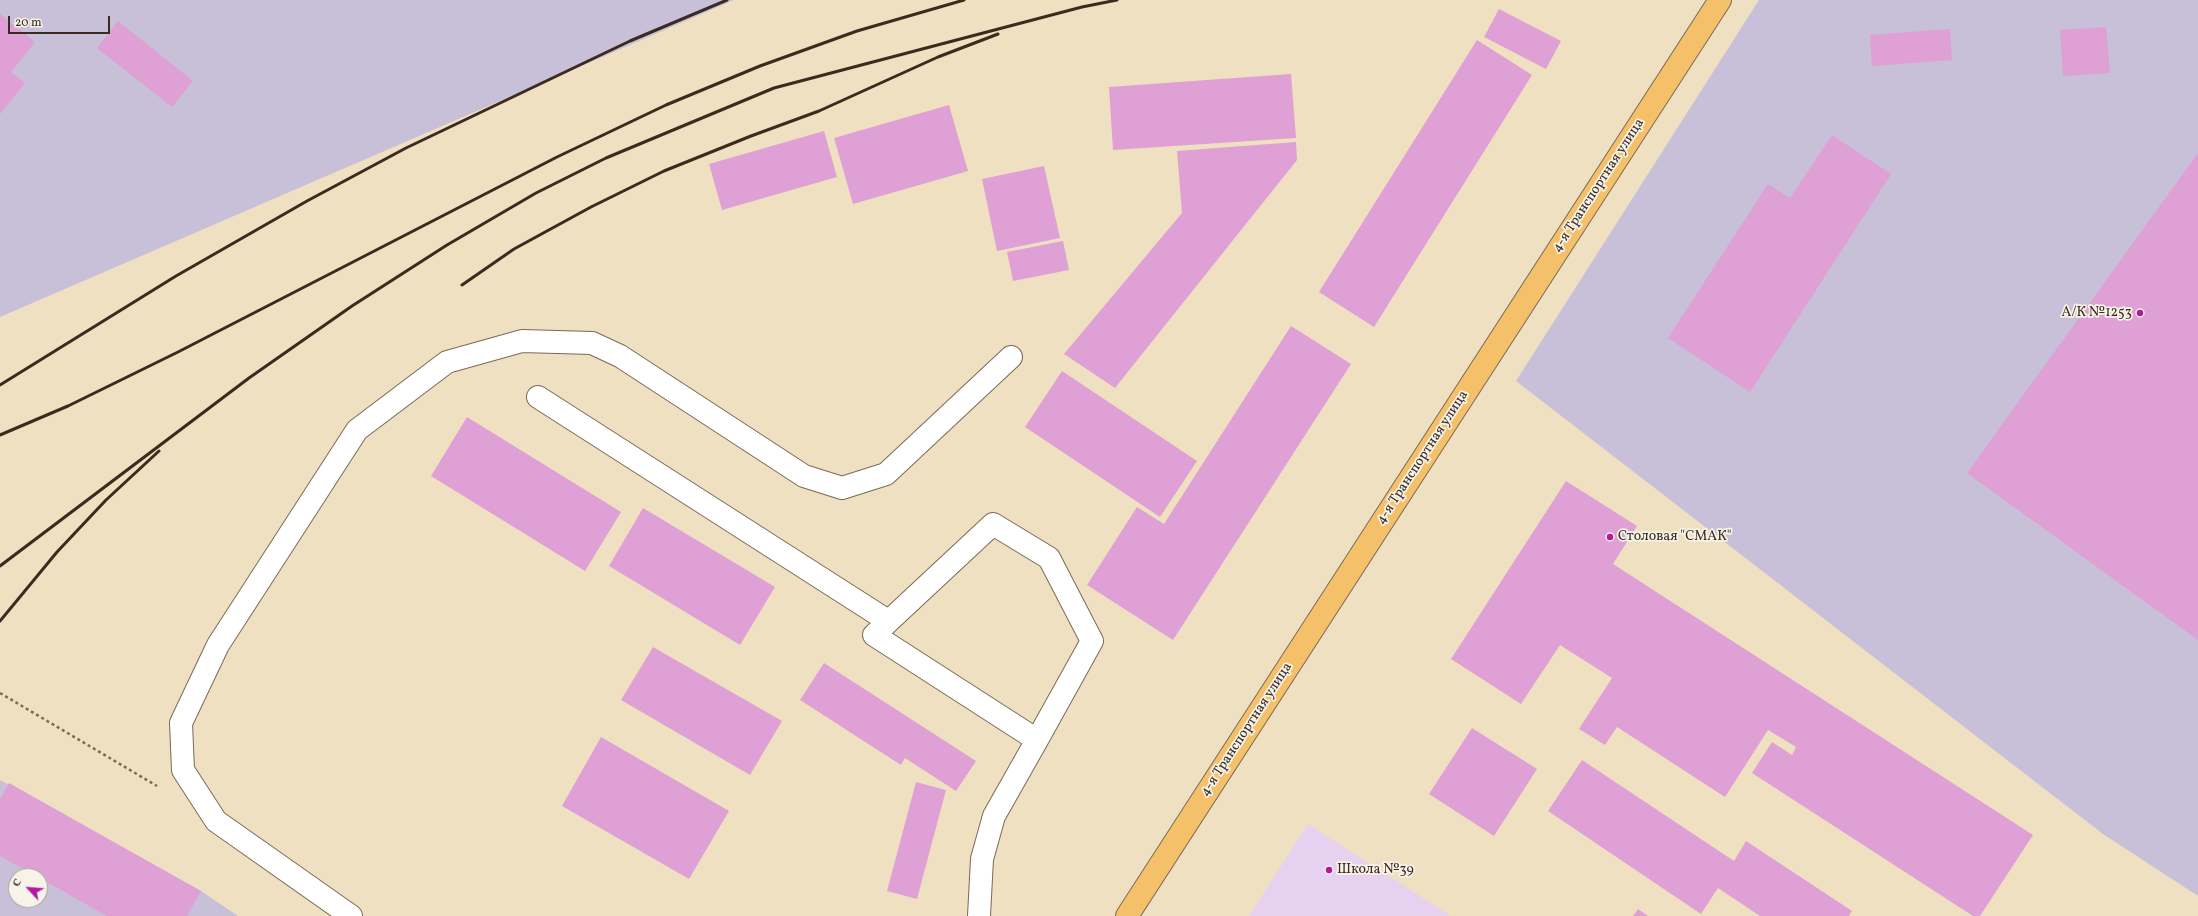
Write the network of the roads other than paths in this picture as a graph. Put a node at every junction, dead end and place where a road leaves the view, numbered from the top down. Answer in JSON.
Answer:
{"nodes":[{"id":1,"x":1720,"y":0,"type":"edge"},
{"id":2,"x":1011,"y":357,"type":"dead end"},
{"id":3,"x":538,"y":397,"type":"dead end"},
{"id":4,"x":888,"y":622,"type":"junction"},
{"id":5,"x":1037,"y":740,"type":"junction"},
{"id":6,"x":351,"y":916,"type":"edge"},
{"id":7,"x":979,"y":916,"type":"edge"},
{"id":8,"x":1127,"y":916,"type":"edge"}],
"edges":[{"from":1,"to":8,"type":"main road","name":"4-я Транспортная улица"},
{"from":2,"to":6,"type":"street"},
{"from":3,"to":4,"type":"street"},
{"from":4,"to":5,"type":"street"},
{"from":4,"to":5,"type":"street"},
{"from":5,"to":7,"type":"street"}]}
